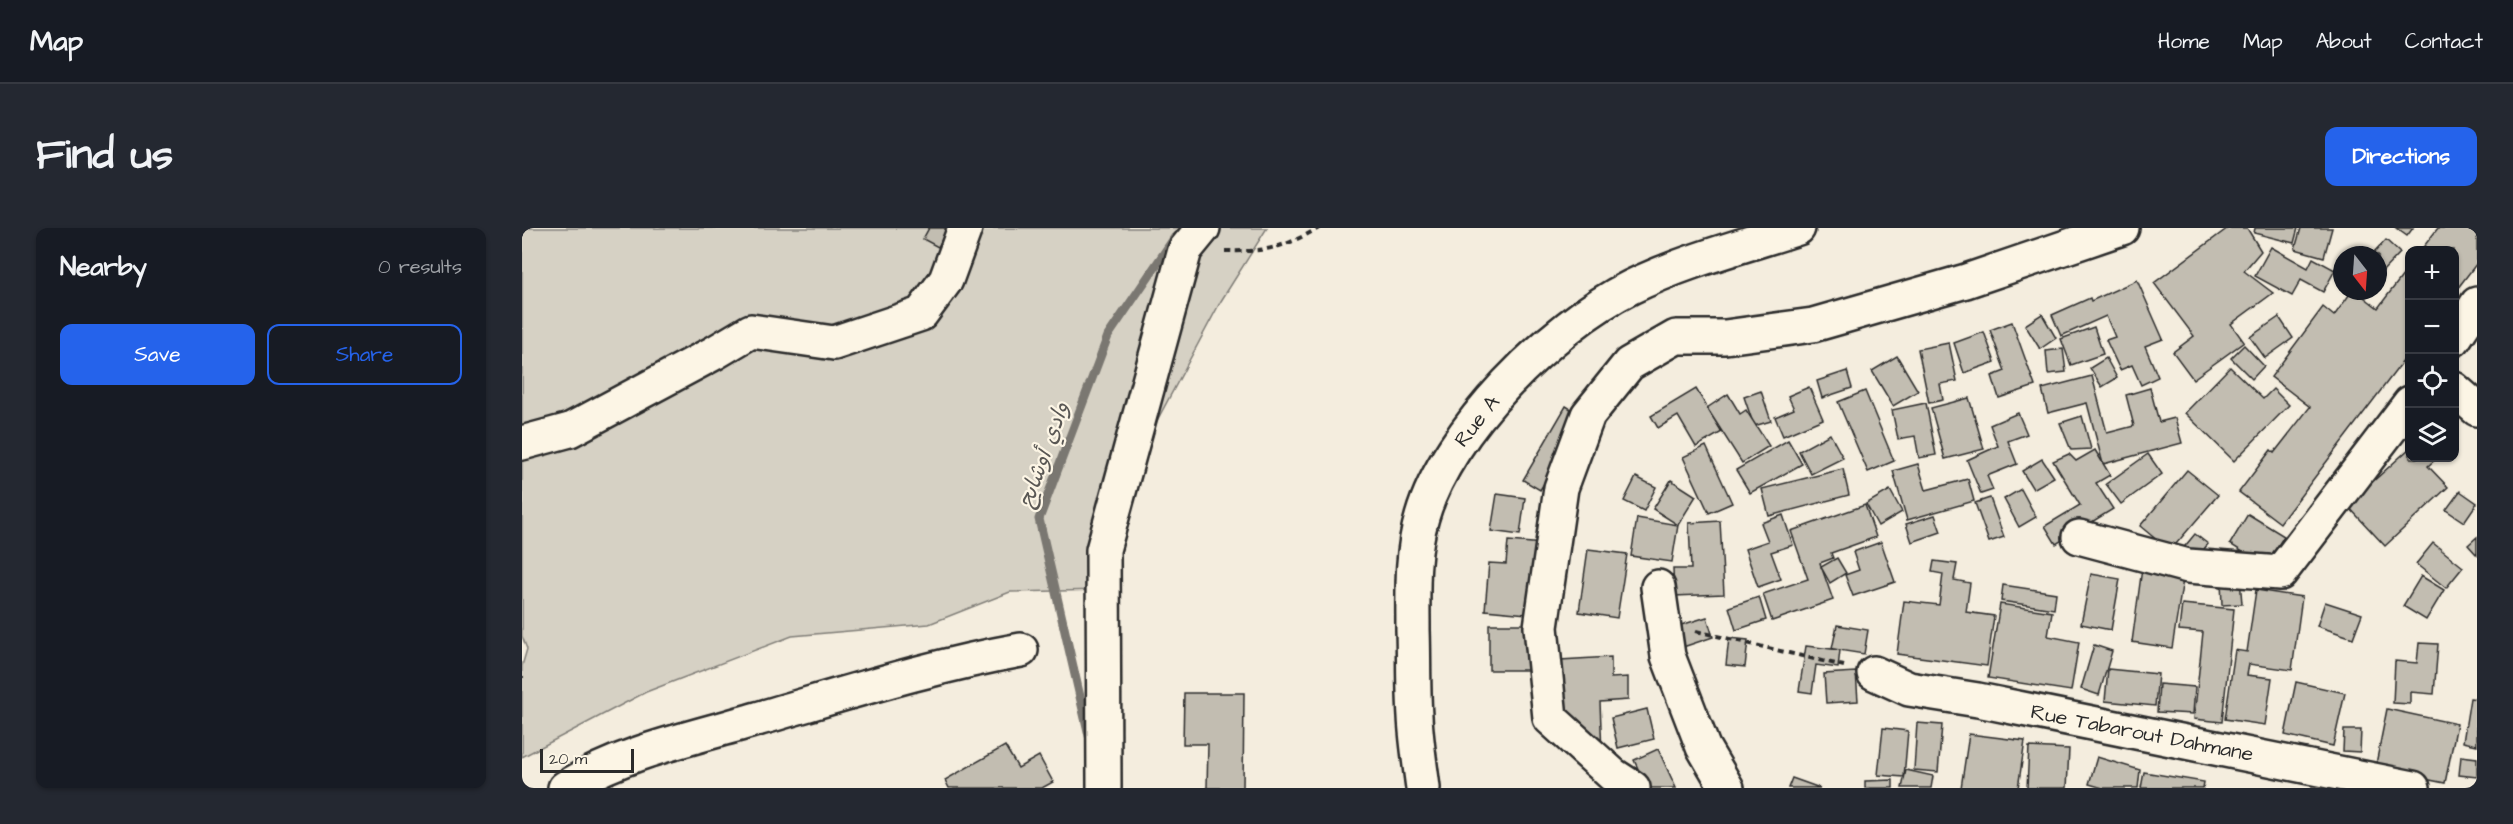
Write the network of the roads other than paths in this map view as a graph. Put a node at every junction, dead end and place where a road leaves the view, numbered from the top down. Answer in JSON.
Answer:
{"nodes":[{"id":1,"x":965,"y":228,"type":"edge"},
{"id":2,"x":1798,"y":228,"type":"edge"},
{"id":3,"x":2122,"y":228,"type":"edge"},
{"id":4,"x":1194,"y":239,"type":"edge"},
{"id":5,"x":2477,"y":304,"type":"edge"},
{"id":6,"x":2459,"y":331,"type":"edge"},
{"id":7,"x":2459,"y":393,"type":"edge"},
{"id":8,"x":2405,"y":408,"type":"edge"},
{"id":9,"x":2477,"y":409,"type":"edge"},
{"id":10,"x":522,"y":443,"type":"edge"},
{"id":11,"x":2079,"y":537,"type":"dead end"},
{"id":12,"x":1658,"y":587,"type":"dead end"},
{"id":13,"x":1021,"y":650,"type":"dead end"},
{"id":14,"x":1874,"y":673,"type":"road end"},
{"id":15,"x":1415,"y":716,"type":"junction"},
{"id":16,"x":565,"y":788,"type":"edge"},
{"id":17,"x":1104,"y":788,"type":"edge"},
{"id":18,"x":1406,"y":788,"type":"edge"},
{"id":19,"x":1423,"y":788,"type":"edge"},
{"id":20,"x":1633,"y":788,"type":"edge"},
{"id":21,"x":1727,"y":788,"type":"edge"},
{"id":22,"x":2413,"y":788,"type":"edge"}],
"edges":[{"from":1,"to":10,"type":"street"},
{"from":2,"to":15,"type":"street","name":"Rue A"},
{"from":3,"to":20,"type":"street"},
{"from":4,"to":17,"type":"street"},
{"from":5,"to":6,"type":"street"},
{"from":7,"to":9,"type":"street"},
{"from":8,"to":11,"type":"street"},
{"from":12,"to":21,"type":"street"},
{"from":13,"to":16,"type":"street"},
{"from":14,"to":22,"type":"street","name":"Rue Tabarout Dahmane"},
{"from":15,"to":18,"type":"street"},
{"from":15,"to":19,"type":"street","name":"Rue A"}]}
